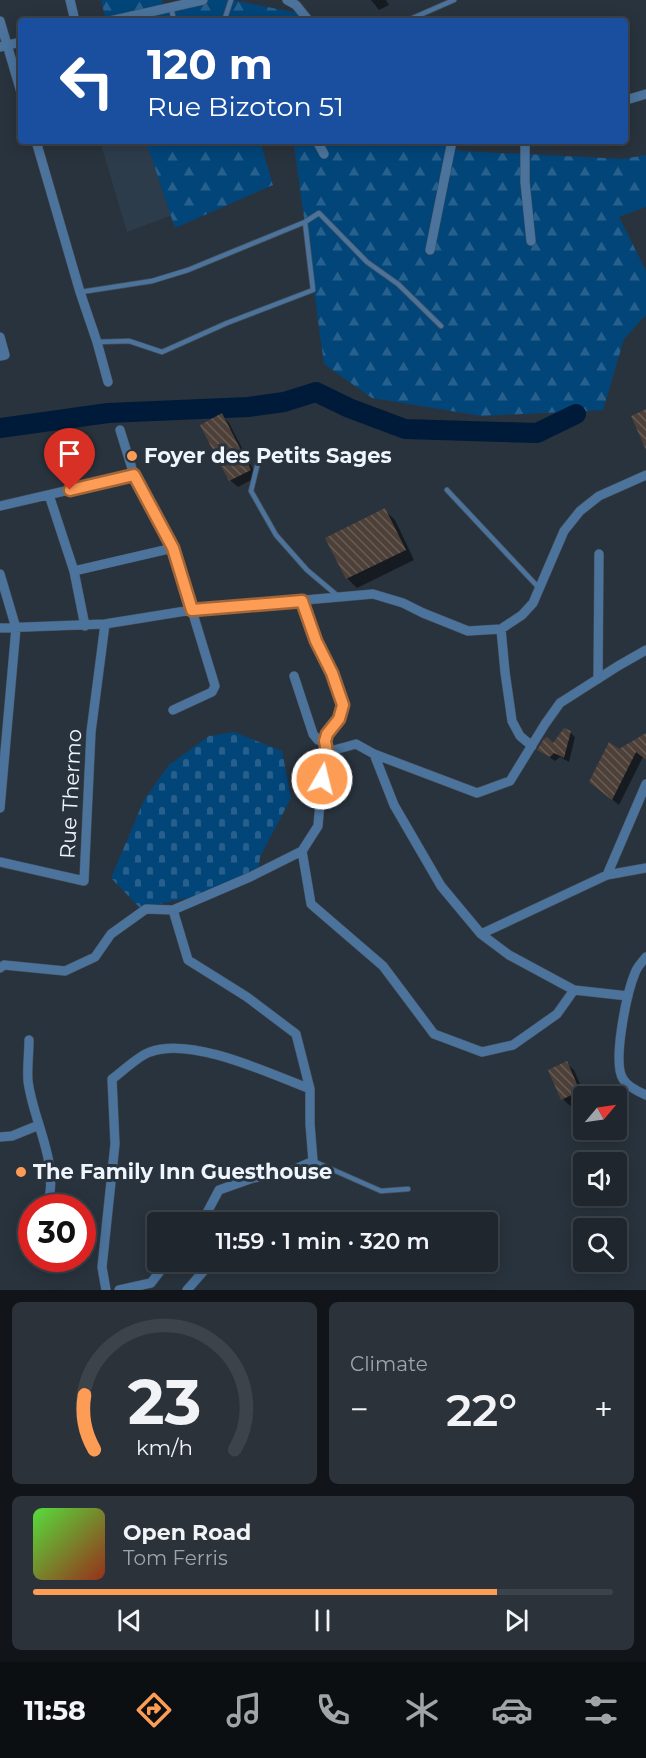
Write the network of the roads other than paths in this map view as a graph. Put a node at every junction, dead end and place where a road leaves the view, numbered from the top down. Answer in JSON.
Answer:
{"nodes":[{"id":1,"x":70,"y":0,"type":"edge"},
{"id":2,"x":203,"y":0,"type":"edge"},
{"id":3,"x":231,"y":0,"type":"edge"},
{"id":4,"x":287,"y":0,"type":"edge"},
{"id":5,"x":454,"y":0,"type":"edge"},
{"id":6,"x":171,"y":8,"type":"junction"},
{"id":7,"x":74,"y":18,"type":"edge"},
{"id":8,"x":124,"y":18,"type":"edge"},
{"id":9,"x":173,"y":18,"type":"edge"},
{"id":10,"x":225,"y":18,"type":"edge"},
{"id":11,"x":307,"y":18,"type":"edge"},
{"id":12,"x":413,"y":18,"type":"edge"},
{"id":13,"x":0,"y":21,"type":"edge"},
{"id":14,"x":18,"y":43,"type":"edge"},
{"id":15,"x":3,"y":46,"type":"edge"},
{"id":16,"x":18,"y":84,"type":"edge"},
{"id":17,"x":646,"y":94,"type":"edge"},
{"id":18,"x":628,"y":98,"type":"edge"},
{"id":19,"x":37,"y":144,"type":"edge"},
{"id":20,"x":319,"y":144,"type":"edge"},
{"id":21,"x":451,"y":144,"type":"edge"},
{"id":22,"x":525,"y":144,"type":"edge"},
{"id":23,"x":324,"y":154,"type":"dead end"},
{"id":24,"x":305,"y":222,"type":"junction"},
{"id":25,"x":531,"y":241,"type":"dead end"},
{"id":26,"x":430,"y":250,"type":"dead end"},
{"id":27,"x":80,"y":292,"type":"junction"},
{"id":28,"x":441,"y":326,"type":"dead end"},
{"id":29,"x":0,"y":337,"type":"edge"},
{"id":30,"x":97,"y":342,"type":"junction"},
{"id":31,"x":0,"y":356,"type":"edge"},
{"id":32,"x":108,"y":382,"type":"dead end"},
{"id":33,"x":120,"y":430,"type":"dead end"},
{"id":34,"x":260,"y":454,"type":"dead end"},
{"id":35,"x":134,"y":475,"type":"junction"},
{"id":36,"x":646,"y":475,"type":"edge"},
{"id":37,"x":447,"y":490,"type":"dead end"},
{"id":38,"x":49,"y":495,"type":"junction"},
{"id":39,"x":0,"y":506,"type":"edge"},
{"id":40,"x":173,"y":548,"type":"junction"},
{"id":41,"x":600,"y":554,"type":"dead end"},
{"id":42,"x":74,"y":571,"type":"junction"},
{"id":43,"x":0,"y":574,"type":"edge"},
{"id":44,"x":539,"y":588,"type":"junction"},
{"id":45,"x":339,"y":597,"type":"junction"},
{"id":46,"x":302,"y":601,"type":"junction"},
{"id":47,"x":192,"y":610,"type":"junction"},
{"id":48,"x":105,"y":624,"type":"junction"},
{"id":49,"x":85,"y":626,"type":"junction"},
{"id":50,"x":0,"y":628,"type":"edge"},
{"id":51,"x":16,"y":628,"type":"junction"},
{"id":52,"x":501,"y":628,"type":"junction"},
{"id":53,"x":646,"y":650,"type":"edge"},
{"id":54,"x":294,"y":676,"type":"dead end"},
{"id":55,"x":598,"y":679,"type":"junction"},
{"id":56,"x":173,"y":710,"type":"dead end"},
{"id":57,"x":325,"y":741,"type":"junction"},
{"id":58,"x":3,"y":742,"type":"edge"},
{"id":59,"x":532,"y":746,"type":"junction"},
{"id":60,"x":327,"y":752,"type":"junction"},
{"id":61,"x":374,"y":754,"type":"junction"},
{"id":62,"x":646,"y":784,"type":"edge"},
{"id":63,"x":0,"y":808,"type":"edge"},
{"id":64,"x":302,"y":851,"type":"junction"},
{"id":65,"x":0,"y":862,"type":"edge"},
{"id":66,"x":646,"y":868,"type":"edge"},
{"id":67,"x":607,"y":875,"type":"junction"},
{"id":68,"x":173,"y":910,"type":"junction"},
{"id":69,"x":481,"y":934,"type":"junction"},
{"id":70,"x":646,"y":957,"type":"edge"},
{"id":71,"x":0,"y":968,"type":"edge"},
{"id":72,"x":574,"y":990,"type":"junction"},
{"id":73,"x":628,"y":996,"type":"junction"},
{"id":74,"x":29,"y":1040,"type":"dead end"},
{"id":75,"x":310,"y":1089,"type":"junction"},
{"id":76,"x":646,"y":1095,"type":"edge"},
{"id":77,"x":39,"y":1125,"type":"junction"},
{"id":78,"x":0,"y":1137,"type":"edge"},
{"id":79,"x":313,"y":1161,"type":"junction"},
{"id":80,"x":408,"y":1189,"type":"dead end"},
{"id":81,"x":50,"y":1194,"type":"edge"},
{"id":82,"x":207,"y":1212,"type":"edge"},
{"id":83,"x":159,"y":1272,"type":"edge"},
{"id":84,"x":203,"y":1272,"type":"edge"},
{"id":85,"x":106,"y":1290,"type":"edge"},
{"id":86,"x":119,"y":1290,"type":"edge"},
{"id":87,"x":187,"y":1290,"type":"edge"}],
"edges":[{"from":1,"to":7,"type":"street"},
{"from":2,"to":6,"type":"street"},
{"from":3,"to":10,"type":"lane"},
{"from":4,"to":11,"type":"street"},
{"from":5,"to":12,"type":"lane"},
{"from":6,"to":8,"type":"street"},
{"from":6,"to":9,"type":"lane"},
{"from":13,"to":15,"type":"street"},
{"from":14,"to":15,"type":"street"},
{"from":15,"to":16,"type":"street"},
{"from":17,"to":18,"type":"street"},
{"from":19,"to":27,"type":"street"},
{"from":20,"to":23,"type":"street"},
{"from":21,"to":26,"type":"street"},
{"from":22,"to":25,"type":"street"},
{"from":24,"to":27,"type":"lane"},
{"from":24,"to":28,"type":"lane"},
{"from":24,"to":30,"type":"lane"},
{"from":27,"to":30,"type":"street"},
{"from":29,"to":31,"type":"street"},
{"from":30,"to":32,"type":"street"},
{"from":33,"to":35,"type":"street"},
{"from":34,"to":45,"type":"lane"},
{"from":35,"to":38,"type":"street"},
{"from":35,"to":40,"type":"street"},
{"from":36,"to":44,"type":"street"},
{"from":37,"to":44,"type":"lane"},
{"from":38,"to":39,"type":"street"},
{"from":38,"to":42,"type":"street"},
{"from":40,"to":42,"type":"street"},
{"from":40,"to":47,"type":"street"},
{"from":41,"to":55,"type":"street"},
{"from":42,"to":49,"type":"street"},
{"from":43,"to":51,"type":"street"},
{"from":44,"to":52,"type":"street"},
{"from":45,"to":46,"type":"street"},
{"from":45,"to":52,"type":"street"},
{"from":46,"to":47,"type":"street"},
{"from":46,"to":57,"type":"street"},
{"from":47,"to":48,"type":"street"},
{"from":47,"to":56,"type":"street"},
{"from":48,"to":49,"type":"street"},
{"from":48,"to":65,"type":"street","name":"Rue Thermo"},
{"from":49,"to":51,"type":"street"},
{"from":50,"to":51,"type":"street"},
{"from":51,"to":58,"type":"street"},
{"from":52,"to":59,"type":"street"},
{"from":53,"to":55,"type":"street"},
{"from":54,"to":57,"type":"street"},
{"from":55,"to":59,"type":"street"},
{"from":57,"to":60,"type":"street"},
{"from":58,"to":63,"type":"street"},
{"from":59,"to":61,"type":"street"},
{"from":60,"to":61,"type":"street"},
{"from":60,"to":64,"type":"street"},
{"from":61,"to":69,"type":"street"},
{"from":62,"to":67,"type":"street"},
{"from":64,"to":68,"type":"street"},
{"from":64,"to":72,"type":"street"},
{"from":66,"to":67,"type":"street"},
{"from":67,"to":69,"type":"street"},
{"from":68,"to":71,"type":"street"},
{"from":68,"to":75,"type":"street"},
{"from":69,"to":72,"type":"street"},
{"from":70,"to":73,"type":"street"},
{"from":72,"to":73,"type":"street"},
{"from":73,"to":76,"type":"street"},
{"from":74,"to":77,"type":"street"},
{"from":75,"to":79,"type":"street"},
{"from":75,"to":85,"type":"street"},
{"from":77,"to":78,"type":"street"},
{"from":77,"to":81,"type":"street"},
{"from":79,"to":80,"type":"lane"},
{"from":79,"to":82,"type":"street"},
{"from":83,"to":86,"type":"street"},
{"from":84,"to":87,"type":"street"}]}
